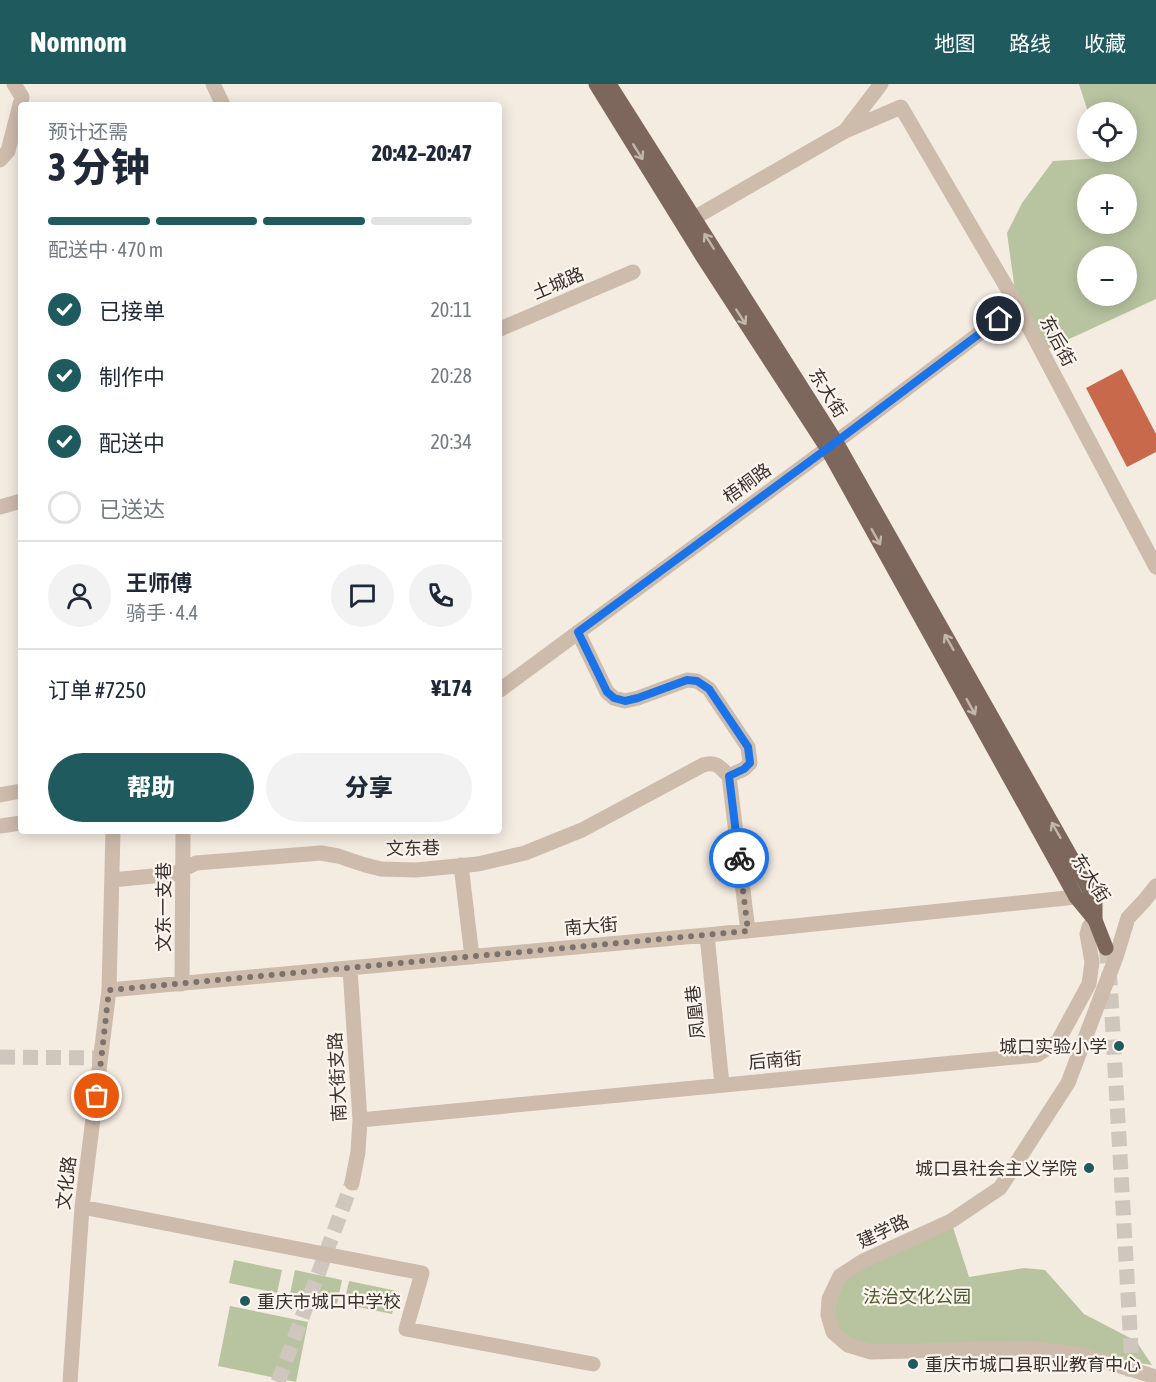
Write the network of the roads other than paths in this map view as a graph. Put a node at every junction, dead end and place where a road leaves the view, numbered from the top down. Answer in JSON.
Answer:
{"nodes":[{"id":1,"x":14,"y":84,"type":"edge"},
{"id":2,"x":213,"y":84,"type":"edge"},
{"id":3,"x":596,"y":84,"type":"edge"},
{"id":4,"x":609,"y":84,"type":"edge"},
{"id":5,"x":881,"y":84,"type":"edge"},
{"id":6,"x":21,"y":102,"type":"edge"},
{"id":7,"x":222,"y":102,"type":"edge"},
{"id":8,"x":18,"y":112,"type":"edge"},
{"id":9,"x":845,"y":130,"type":"junction"},
{"id":10,"x":0,"y":160,"type":"edge"},
{"id":11,"x":694,"y":219,"type":"junction"},
{"id":12,"x":633,"y":272,"type":"dead end"},
{"id":13,"x":1017,"y":305,"type":"junction"},
{"id":14,"x":502,"y":328,"type":"edge"},
{"id":15,"x":831,"y":445,"type":"junction"},
{"id":16,"x":18,"y":502,"type":"edge"},
{"id":17,"x":0,"y":507,"type":"edge"},
{"id":18,"x":1156,"y":567,"type":"edge"},
{"id":19,"x":578,"y":632,"type":"junction"},
{"id":20,"x":502,"y":689,"type":"edge"},
{"id":21,"x":729,"y":776,"type":"junction"},
{"id":22,"x":18,"y":792,"type":"edge"},
{"id":23,"x":0,"y":795,"type":"edge"},
{"id":24,"x":18,"y":823,"type":"edge"},
{"id":25,"x":0,"y":826,"type":"edge"},
{"id":26,"x":114,"y":834,"type":"edge"},
{"id":27,"x":183,"y":834,"type":"edge"},
{"id":28,"x":461,"y":865,"type":"junction"},
{"id":29,"x":182,"y":870,"type":"junction"},
{"id":30,"x":112,"y":880,"type":"junction"},
{"id":31,"x":1156,"y":886,"type":"edge"},
{"id":32,"x":1076,"y":897,"type":"junction"},
{"id":33,"x":1095,"y":921,"type":"junction"},
{"id":34,"x":748,"y":931,"type":"junction"},
{"id":35,"x":707,"y":935,"type":"junction"},
{"id":36,"x":1106,"y":948,"type":"tunnel mouth"},
{"id":37,"x":472,"y":957,"type":"junction"},
{"id":38,"x":350,"y":969,"type":"junction"},
{"id":39,"x":182,"y":984,"type":"junction"},
{"id":40,"x":109,"y":990,"type":"junction"},
{"id":41,"x":722,"y":1084,"type":"junction"},
{"id":42,"x":360,"y":1120,"type":"junction"},
{"id":43,"x":352,"y":1183,"type":"tunnel mouth"},
{"id":44,"x":82,"y":1207,"type":"junction"},
{"id":45,"x":593,"y":1364,"type":"dead end"},
{"id":46,"x":1156,"y":1377,"type":"edge"},
{"id":47,"x":70,"y":1382,"type":"edge"}],
"edges":[{"from":1,"to":6,"type":"street"},
{"from":2,"to":7,"type":"street"},
{"from":3,"to":15,"type":"main road","name":"东大街","one_way":true},
{"from":4,"to":11,"type":"main road","name":"东大街"},
{"from":5,"to":9,"type":"street"},
{"from":8,"to":10,"type":"street"},
{"from":9,"to":11,"type":"street"},
{"from":9,"to":13,"type":"street","name":"东后街"},
{"from":15,"to":11,"type":"main road","name":"东大街","one_way":true},
{"from":12,"to":14,"type":"street","name":"土城路"},
{"from":13,"to":15,"type":"street","name":"梧桐路"},
{"from":13,"to":18,"type":"street","name":"东后街"},
{"from":15,"to":19,"type":"street","name":"梧桐路"},
{"from":15,"to":32,"type":"main road","name":"东大街","one_way":true},
{"from":33,"to":15,"type":"main road","name":"东大街","one_way":true},
{"from":16,"to":17,"type":"street"},
{"from":19,"to":20,"type":"street","name":"梧桐路"},
{"from":19,"to":21,"type":"street"},
{"from":21,"to":28,"type":"street","name":"文东巷"},
{"from":21,"to":34,"type":"street"},
{"from":22,"to":23,"type":"street"},
{"from":24,"to":25,"type":"street"},
{"from":26,"to":30,"type":"street","name":"文化路"},
{"from":27,"to":29,"type":"street","name":"文东一支巷"},
{"from":28,"to":29,"type":"street","name":"文东巷"},
{"from":28,"to":37,"type":"street"},
{"from":29,"to":30,"type":"street","name":"文东巷"},
{"from":29,"to":39,"type":"street","name":"文东一支巷"},
{"from":30,"to":40,"type":"street","name":"文化路"},
{"from":31,"to":46,"type":"street","name":"建学路"},
{"from":32,"to":33,"type":"main road","name":"东大街"},
{"from":32,"to":34,"type":"street","name":"南大街"},
{"from":33,"to":36,"type":"main road"},
{"from":33,"to":41,"type":"street","name":"后南街"},
{"from":34,"to":35,"type":"street","name":"南大街"},
{"from":35,"to":37,"type":"street","name":"南大街"},
{"from":35,"to":41,"type":"street","name":"凤凰巷"},
{"from":37,"to":38,"type":"street","name":"南大街"},
{"from":38,"to":39,"type":"street","name":"南大街"},
{"from":38,"to":42,"type":"street","name":"南大街支路"},
{"from":39,"to":40,"type":"street","name":"南大街"},
{"from":40,"to":44,"type":"street","name":"文化路"},
{"from":41,"to":42,"type":"street","name":"后南街"},
{"from":42,"to":43,"type":"street","name":"南大街支路"},
{"from":44,"to":45,"type":"street"},
{"from":44,"to":47,"type":"street","name":"文化路"}]}
